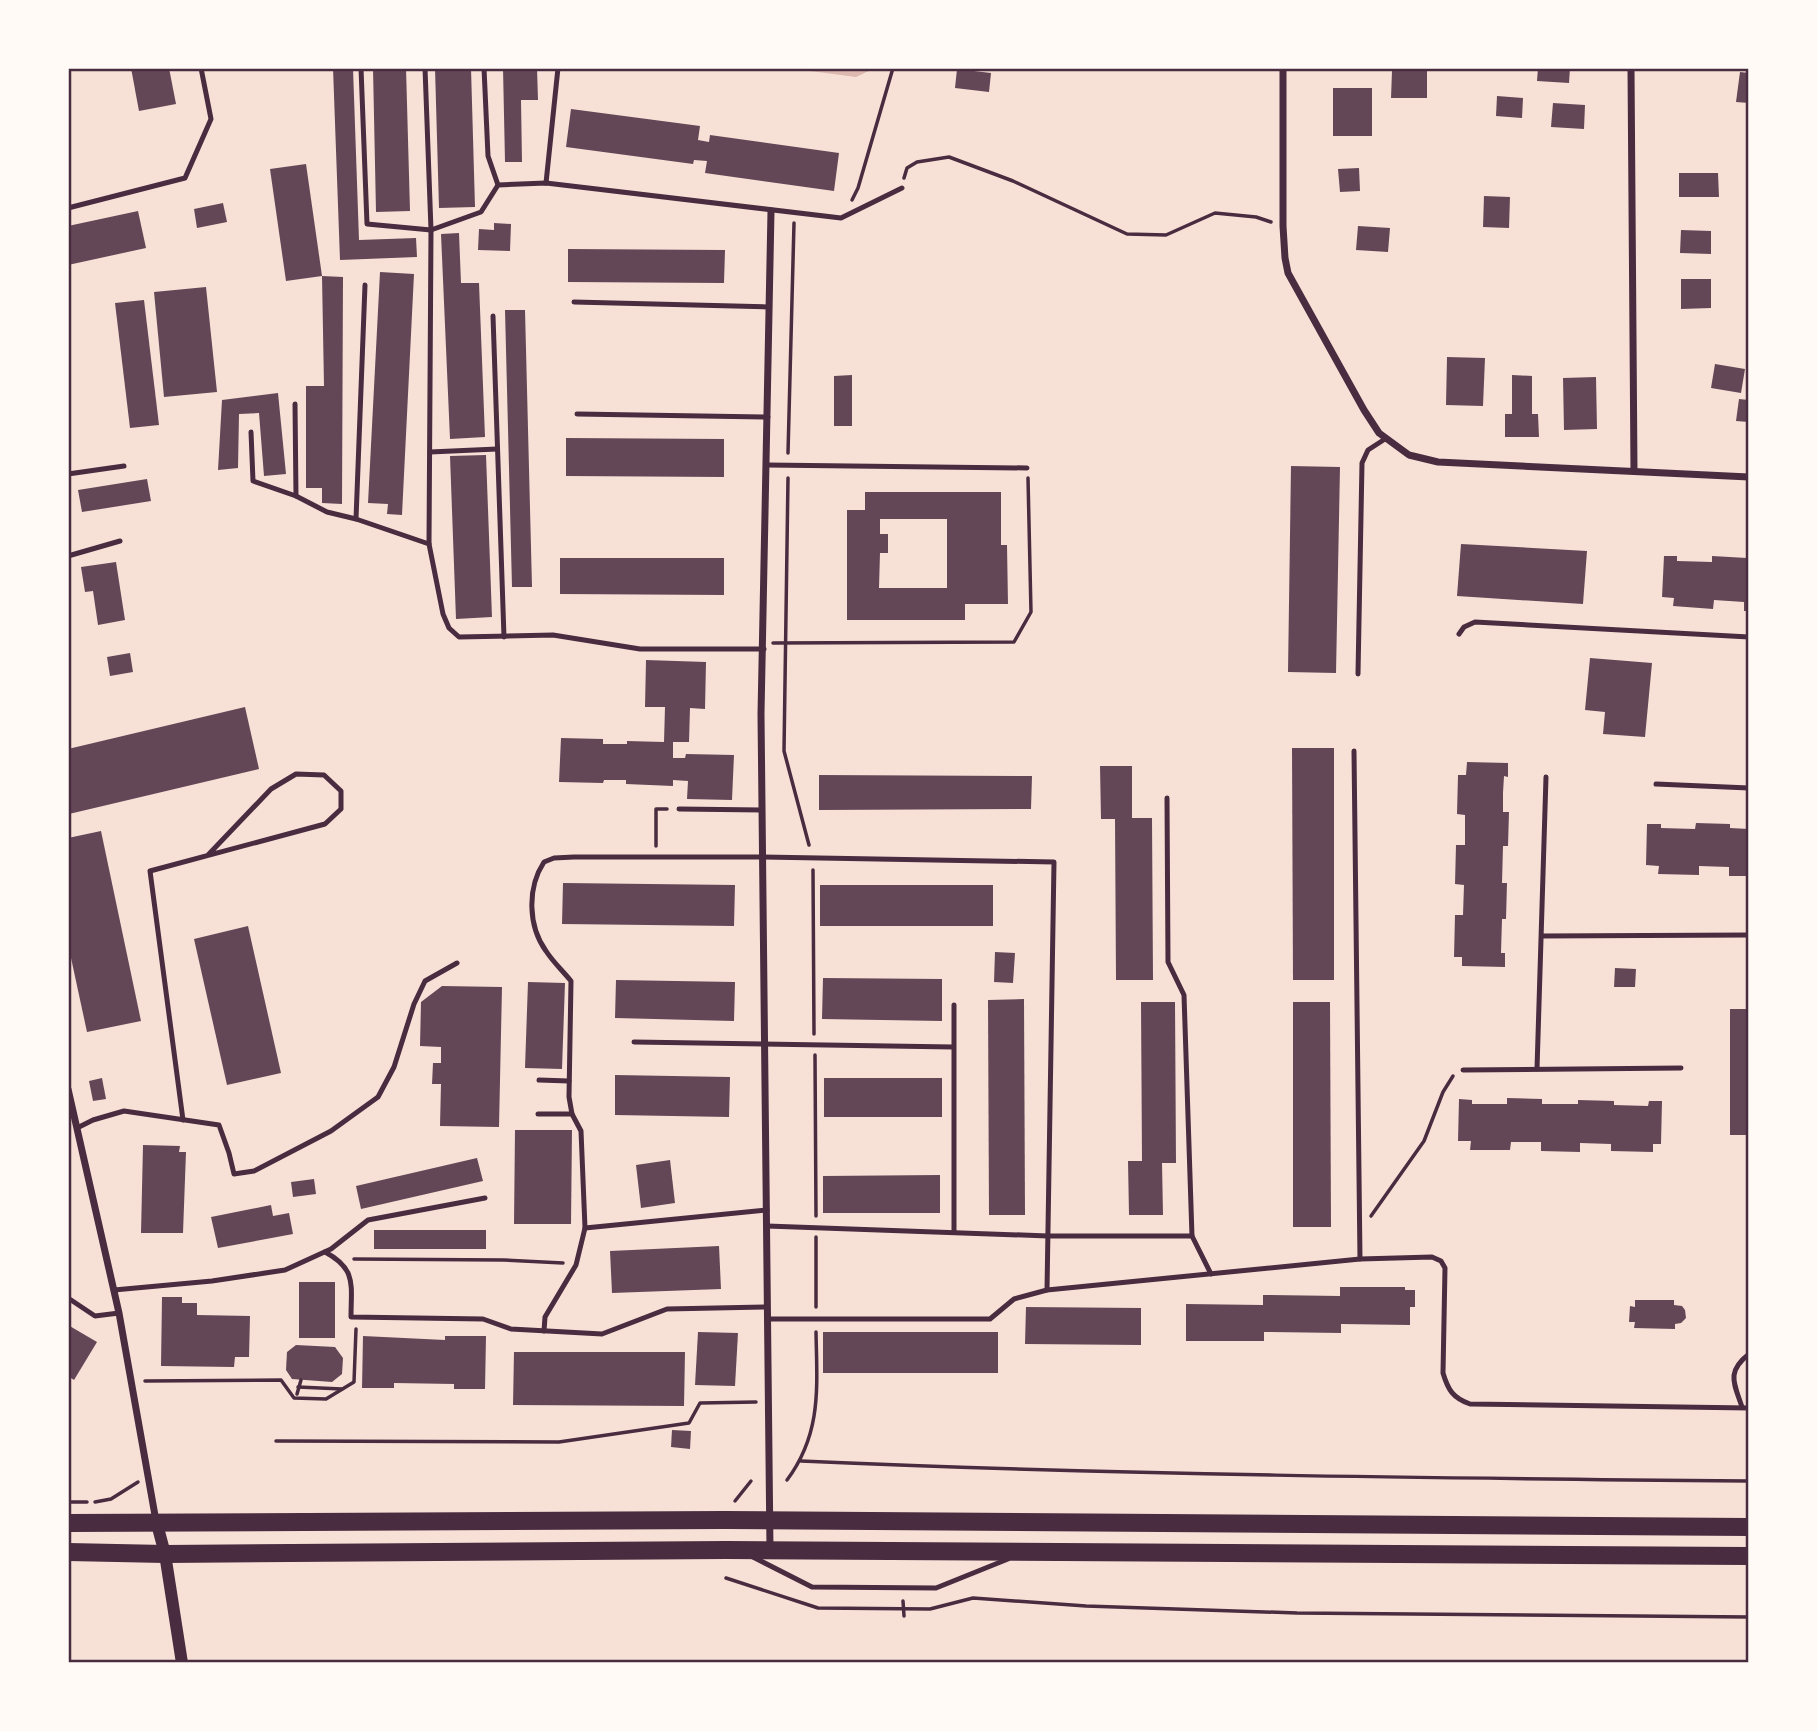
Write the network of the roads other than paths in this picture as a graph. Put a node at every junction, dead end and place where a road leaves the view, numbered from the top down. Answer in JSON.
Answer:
{"nodes":[{"id":1,"x":201,"y":68,"type":"edge"},
{"id":2,"x":361,"y":68,"type":"edge"},
{"id":3,"x":425,"y":68,"type":"edge"},
{"id":4,"x":484,"y":68,"type":"edge"},
{"id":5,"x":558,"y":68,"type":"edge"},
{"id":6,"x":1283,"y":68,"type":"edge"},
{"id":7,"x":1630,"y":68,"type":"edge"},
{"id":8,"x":546,"y":183,"type":"junction"},
{"id":9,"x":498,"y":185,"type":"junction"},
{"id":10,"x":902,"y":188,"type":"road end"},
{"id":11,"x":68,"y":208,"type":"edge"},
{"id":12,"x":771,"y":211,"type":"junction"},
{"id":13,"x":431,"y":230,"type":"junction"},
{"id":14,"x":365,"y":285,"type":"dead end"},
{"id":15,"x":574,"y":302,"type":"dead end"},
{"id":16,"x":769,"y":307,"type":"junction"},
{"id":17,"x":493,"y":316,"type":"dead end"},
{"id":18,"x":295,"y":404,"type":"dead end"},
{"id":19,"x":578,"y":414,"type":"dead end"},
{"id":20,"x":768,"y":417,"type":"junction"},
{"id":21,"x":251,"y":432,"type":"dead end"},
{"id":22,"x":1385,"y":439,"type":"junction"},
{"id":23,"x":497,"y":449,"type":"junction"},
{"id":24,"x":430,"y":452,"type":"junction"},
{"id":25,"x":767,"y":465,"type":"junction"},
{"id":26,"x":124,"y":466,"type":"dead end"},
{"id":27,"x":1027,"y":468,"type":"road end"},
{"id":28,"x":1634,"y":471,"type":"junction"},
{"id":29,"x":68,"y":474,"type":"edge"},
{"id":30,"x":1749,"y":477,"type":"edge"},
{"id":31,"x":296,"y":495,"type":"junction"},
{"id":32,"x":356,"y":519,"type":"junction"},
{"id":33,"x":120,"y":541,"type":"dead end"},
{"id":34,"x":429,"y":544,"type":"junction"},
{"id":35,"x":68,"y":556,"type":"edge"},
{"id":36,"x":1459,"y":634,"type":"dead end"},
{"id":37,"x":504,"y":637,"type":"junction"},
{"id":38,"x":1749,"y":637,"type":"edge"},
{"id":39,"x":764,"y":649,"type":"junction"},
{"id":40,"x":1359,"y":674,"type":"dead end"},
{"id":41,"x":1354,"y":751,"type":"dead end"},
{"id":42,"x":1546,"y":777,"type":"dead end"},
{"id":43,"x":1656,"y":784,"type":"dead end"},
{"id":44,"x":1749,"y":788,"type":"edge"},
{"id":45,"x":1167,"y":798,"type":"dead end"},
{"id":46,"x":680,"y":809,"type":"road end"},
{"id":47,"x":762,"y":810,"type":"junction"},
{"id":48,"x":208,"y":855,"type":"junction"},
{"id":49,"x":763,"y":857,"type":"junction"},
{"id":50,"x":1749,"y":935,"type":"edge"},
{"id":51,"x":1542,"y":936,"type":"junction"},
{"id":52,"x":457,"y":963,"type":"dead end"},
{"id":53,"x":954,"y":1005,"type":"dead end"},
{"id":54,"x":635,"y":1042,"type":"dead end"},
{"id":55,"x":765,"y":1043,"type":"junction"},
{"id":56,"x":953,"y":1047,"type":"junction"},
{"id":57,"x":1681,"y":1068,"type":"dead end"},
{"id":58,"x":1537,"y":1069,"type":"junction"},
{"id":59,"x":1463,"y":1070,"type":"road end"},
{"id":60,"x":540,"y":1080,"type":"dead end"},
{"id":61,"x":569,"y":1081,"type":"junction"},
{"id":62,"x":68,"y":1089,"type":"edge"},
{"id":63,"x":538,"y":1114,"type":"dead end"},
{"id":64,"x":572,"y":1114,"type":"junction"},
{"id":65,"x":183,"y":1120,"type":"junction"},
{"id":66,"x":77,"y":1128,"type":"junction"},
{"id":67,"x":485,"y":1198,"type":"dead end"},
{"id":68,"x":767,"y":1210,"type":"junction"},
{"id":69,"x":766,"y":1226,"type":"junction"},
{"id":70,"x":585,"y":1228,"type":"junction"},
{"id":71,"x":954,"y":1231,"type":"junction"},
{"id":72,"x":1048,"y":1236,"type":"junction"},
{"id":73,"x":1192,"y":1236,"type":"junction"},
{"id":74,"x":325,"y":1252,"type":"junction"},
{"id":75,"x":1360,"y":1259,"type":"junction"},
{"id":76,"x":1211,"y":1274,"type":"junction"},
{"id":77,"x":114,"y":1290,"type":"junction"},
{"id":78,"x":1047,"y":1290,"type":"junction"},
{"id":79,"x":68,"y":1298,"type":"edge"},
{"id":80,"x":767,"y":1307,"type":"junction"},
{"id":81,"x":119,"y":1312,"type":"junction"},
{"id":82,"x":768,"y":1319,"type":"junction"},
{"id":83,"x":544,"y":1331,"type":"junction"},
{"id":84,"x":1749,"y":1354,"type":"edge"},
{"id":85,"x":1746,"y":1408,"type":"edge"},
{"id":86,"x":770,"y":1521,"type":"junction"},
{"id":87,"x":68,"y":1523,"type":"edge"},
{"id":88,"x":157,"y":1524,"type":"junction"},
{"id":89,"x":1749,"y":1527,"type":"edge"},
{"id":90,"x":738,"y":1550,"type":"junction"},
{"id":91,"x":770,"y":1551,"type":"junction"},
{"id":92,"x":68,"y":1552,"type":"edge"},
{"id":93,"x":1025,"y":1552,"type":"junction"},
{"id":94,"x":165,"y":1554,"type":"junction"},
{"id":95,"x":1749,"y":1556,"type":"edge"},
{"id":96,"x":182,"y":1663,"type":"edge"}],
"edges":[{"from":1,"to":11,"type":"lane"},
{"from":2,"to":13,"type":"lane"},
{"from":3,"to":13,"type":"lane"},
{"from":4,"to":9,"type":"lane"},
{"from":5,"to":8,"type":"lane"},
{"from":6,"to":22,"type":"street"},
{"from":7,"to":28,"type":"street"},
{"from":8,"to":9,"type":"lane"},
{"from":8,"to":12,"type":"lane"},
{"from":9,"to":13,"type":"lane"},
{"from":10,"to":12,"type":"lane"},
{"from":12,"to":16,"type":"street"},
{"from":13,"to":24,"type":"lane"},
{"from":14,"to":32,"type":"lane"},
{"from":15,"to":16,"type":"lane"},
{"from":16,"to":20,"type":"street"},
{"from":17,"to":23,"type":"lane"},
{"from":18,"to":31,"type":"lane"},
{"from":19,"to":20,"type":"lane"},
{"from":20,"to":25,"type":"street"},
{"from":21,"to":31,"type":"lane"},
{"from":22,"to":28,"type":"street"},
{"from":22,"to":40,"type":"lane"},
{"from":23,"to":24,"type":"lane"},
{"from":23,"to":37,"type":"lane"},
{"from":24,"to":34,"type":"lane"},
{"from":25,"to":27,"type":"lane"},
{"from":25,"to":39,"type":"street"},
{"from":26,"to":29,"type":"lane"},
{"from":28,"to":30,"type":"street"},
{"from":31,"to":32,"type":"lane"},
{"from":32,"to":34,"type":"lane"},
{"from":33,"to":35,"type":"lane"},
{"from":34,"to":37,"type":"lane"},
{"from":36,"to":38,"type":"lane"},
{"from":37,"to":39,"type":"lane"},
{"from":39,"to":47,"type":"street"},
{"from":41,"to":75,"type":"lane"},
{"from":42,"to":51,"type":"lane"},
{"from":43,"to":44,"type":"lane"},
{"from":45,"to":73,"type":"lane"},
{"from":46,"to":47,"type":"lane"},
{"from":47,"to":49,"type":"street"},
{"from":48,"to":48,"type":"lane"},
{"from":48,"to":65,"type":"lane"},
{"from":49,"to":55,"type":"street"},
{"from":49,"to":61,"type":"lane"},
{"from":49,"to":72,"type":"lane"},
{"from":50,"to":51,"type":"lane"},
{"from":51,"to":58,"type":"lane"},
{"from":52,"to":65,"type":"lane"},
{"from":53,"to":56,"type":"lane"},
{"from":54,"to":55,"type":"lane"},
{"from":55,"to":56,"type":"lane"},
{"from":55,"to":68,"type":"street"},
{"from":56,"to":71,"type":"lane"},
{"from":57,"to":58,"type":"lane"},
{"from":58,"to":59,"type":"lane"},
{"from":60,"to":61,"type":"lane"},
{"from":61,"to":64,"type":"lane"},
{"from":62,"to":66,"type":"street"},
{"from":63,"to":64,"type":"lane"},
{"from":64,"to":70,"type":"lane"},
{"from":65,"to":66,"type":"lane"},
{"from":66,"to":77,"type":"street"},
{"from":67,"to":74,"type":"lane"},
{"from":68,"to":69,"type":"street"},
{"from":68,"to":70,"type":"lane"},
{"from":69,"to":71,"type":"lane"},
{"from":69,"to":80,"type":"street"},
{"from":70,"to":83,"type":"lane"},
{"from":71,"to":72,"type":"lane"},
{"from":72,"to":73,"type":"lane"},
{"from":72,"to":78,"type":"lane"},
{"from":73,"to":76,"type":"lane"},
{"from":74,"to":77,"type":"lane"},
{"from":74,"to":83,"type":"lane"},
{"from":75,"to":76,"type":"lane"},
{"from":75,"to":85,"type":"lane"},
{"from":76,"to":78,"type":"lane"},
{"from":77,"to":81,"type":"street"},
{"from":78,"to":82,"type":"lane"},
{"from":79,"to":81,"type":"lane"},
{"from":80,"to":82,"type":"street"},
{"from":80,"to":83,"type":"lane"},
{"from":81,"to":88,"type":"street"},
{"from":82,"to":86,"type":"street"},
{"from":84,"to":85,"type":"lane"},
{"from":86,"to":88,"type":"highway"},
{"from":86,"to":89,"type":"highway"},
{"from":86,"to":91,"type":"street"},
{"from":87,"to":88,"type":"highway"},
{"from":88,"to":94,"type":"street"},
{"from":90,"to":91,"type":"highway"},
{"from":90,"to":93,"type":"lane"},
{"from":90,"to":94,"type":"highway"},
{"from":91,"to":93,"type":"highway"},
{"from":92,"to":94,"type":"highway"},
{"from":93,"to":95,"type":"highway"},
{"from":94,"to":96,"type":"street"}]}
